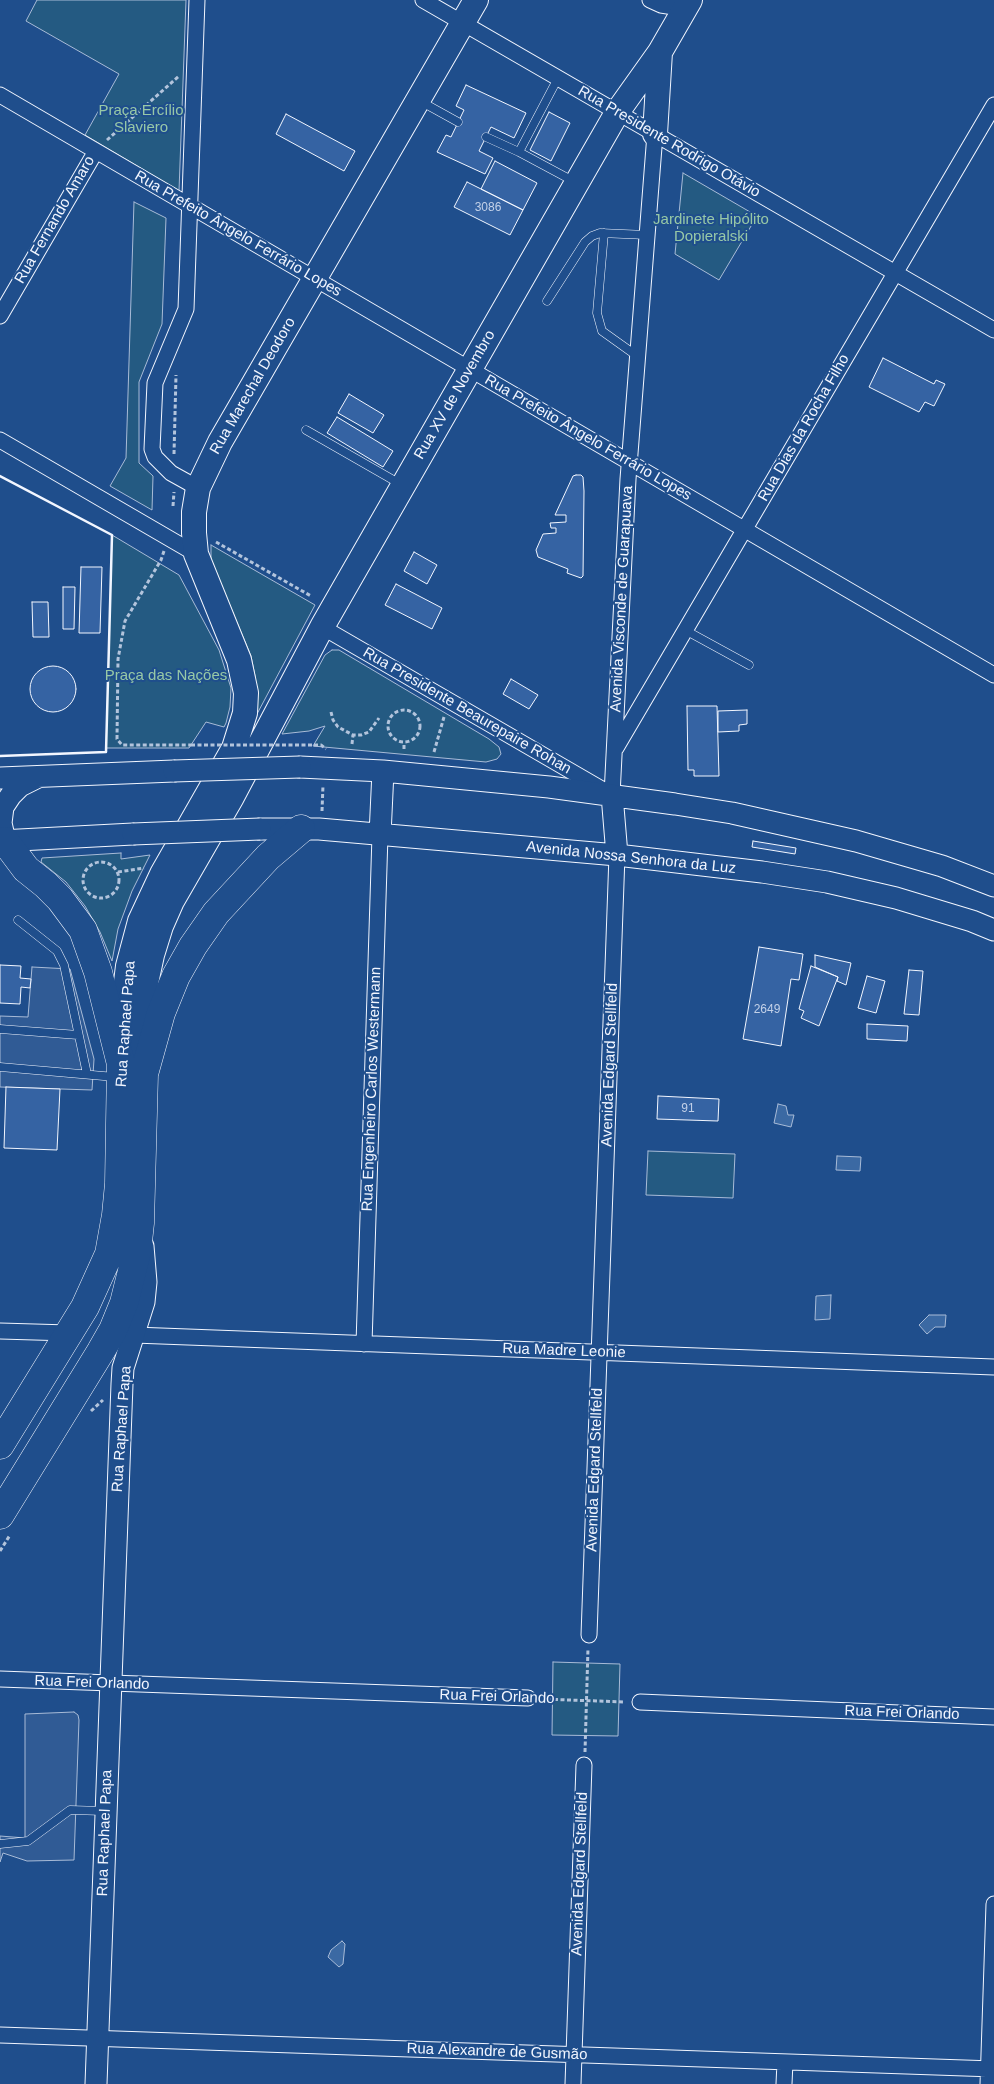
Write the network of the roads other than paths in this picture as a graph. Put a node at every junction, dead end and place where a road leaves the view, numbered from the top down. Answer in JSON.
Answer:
{"nodes":[{"id":1,"x":197,"y":0,"type":"edge"},
{"id":2,"x":423,"y":0,"type":"edge"},
{"id":3,"x":476,"y":0,"type":"edge"},
{"id":4,"x":650,"y":0,"type":"edge"},
{"id":5,"x":689,"y":2,"type":"edge"},
{"id":6,"x":463,"y":23,"type":"junction"},
{"id":7,"x":660,"y":52,"type":"junction"},
{"id":8,"x":558,"y":78,"type":"junction"},
{"id":9,"x":0,"y":95,"type":"edge"},
{"id":10,"x":418,"y":100,"type":"junction"},
{"id":11,"x":994,"y":105,"type":"edge"},
{"id":12,"x":618,"y":111,"type":"junction"},
{"id":13,"x":458,"y":122,"type":"dead end"},
{"id":14,"x":655,"y":134,"type":"junction"},
{"id":15,"x":486,"y":137,"type":"dead end"},
{"id":16,"x":96,"y":151,"type":"junction"},
{"id":17,"x":519,"y":152,"type":"junction"},
{"id":18,"x":577,"y":183,"type":"junction"},
{"id":19,"x":189,"y":206,"type":"junction"},
{"id":20,"x":604,"y":233,"type":"junction"},
{"id":21,"x":646,"y":235,"type":"junction"},
{"id":22,"x":895,"y":273,"type":"junction"},
{"id":23,"x":314,"y":279,"type":"junction"},
{"id":24,"x":547,"y":301,"type":"dead end"},
{"id":25,"x":0,"y":316,"type":"edge"},
{"id":26,"x":994,"y":330,"type":"edge"},
{"id":27,"x":637,"y":356,"type":"junction"},
{"id":28,"x":470,"y":369,"type":"junction"},
{"id":29,"x":306,"y":430,"type":"dead end"},
{"id":30,"x":0,"y":440,"type":"edge"},
{"id":31,"x":629,"y":462,"type":"junction"},
{"id":32,"x":403,"y":486,"type":"junction"},
{"id":33,"x":198,"y":488,"type":"junction"},
{"id":34,"x":744,"y":530,"type":"junction"},
{"id":35,"x":206,"y":548,"type":"junction"},
{"id":36,"x":322,"y":627,"type":"junction"},
{"id":37,"x":685,"y":630,"type":"junction"},
{"id":38,"x":749,"y":665,"type":"dead end"},
{"id":39,"x":994,"y":675,"type":"edge"},
{"id":40,"x":614,"y":752,"type":"junction"},
{"id":41,"x":383,"y":771,"type":"junction"},
{"id":42,"x":38,"y":777,"type":"junction"},
{"id":43,"x":0,"y":778,"type":"edge"},
{"id":44,"x":612,"y":795,"type":"junction"},
{"id":45,"x":232,"y":797,"type":"joint"},
{"id":46,"x":205,"y":799,"type":"joint"},
{"id":47,"x":301,"y":829,"type":"junction"},
{"id":48,"x":380,"y":835,"type":"junction"},
{"id":49,"x":2,"y":841,"type":"edge"},
{"id":50,"x":618,"y":855,"type":"junction"},
{"id":51,"x":994,"y":886,"type":"edge"},
{"id":52,"x":18,"y":920,"type":"dead end"},
{"id":53,"x":994,"y":930,"type":"edge"},
{"id":54,"x":0,"y":1029,"type":"edge"},
{"id":55,"x":78,"y":1035,"type":"junction"},
{"id":56,"x":0,"y":1068,"type":"edge"},
{"id":57,"x":128,"y":1072,"type":"junction"},
{"id":58,"x":87,"y":1074,"type":"junction"},
{"id":59,"x":140,"y":1223,"type":"junction"},
{"id":60,"x":0,"y":1331,"type":"edge"},
{"id":61,"x":69,"y":1333,"type":"junction"},
{"id":62,"x":134,"y":1336,"type":"junction"},
{"id":63,"x":364,"y":1344,"type":"junction"},
{"id":64,"x":599,"y":1352,"type":"junction"},
{"id":65,"x":994,"y":1367,"type":"edge"},
{"id":66,"x":86,"y":1377,"type":"junction"},
{"id":67,"x":122,"y":1379,"type":"junction"},
{"id":68,"x":0,"y":1445,"type":"edge"},
{"id":69,"x":0,"y":1515,"type":"edge"},
{"id":70,"x":589,"y":1635,"type":"road end"},
{"id":71,"x":0,"y":1679,"type":"edge"},
{"id":72,"x":111,"y":1683,"type":"junction"},
{"id":73,"x":528,"y":1698,"type":"road end"},
{"id":74,"x":640,"y":1702,"type":"road end"},
{"id":75,"x":994,"y":1717,"type":"edge"},
{"id":76,"x":584,"y":1765,"type":"road end"},
{"id":77,"x":106,"y":1812,"type":"junction"},
{"id":78,"x":0,"y":1844,"type":"edge"},
{"id":79,"x":994,"y":1904,"type":"edge"},
{"id":80,"x":0,"y":2034,"type":"edge"},
{"id":81,"x":98,"y":2038,"type":"junction"},
{"id":82,"x":573,"y":2054,"type":"junction"},
{"id":83,"x":784,"y":2062,"type":"junction"},
{"id":84,"x":990,"y":2074,"type":"edge"},
{"id":85,"x":96,"y":2084,"type":"edge"},
{"id":86,"x":572,"y":2084,"type":"edge"},
{"id":87,"x":784,"y":2084,"type":"edge"}],
"edges":[{"from":1,"to":19,"type":"street"},
{"from":2,"to":6,"type":"street","name":"Rua Presidente Rodrigo Otávio"},
{"from":3,"to":6,"type":"main road","name":"Rua Marechal Deodoro"},
{"from":4,"to":5,"type":"street"},
{"from":5,"to":7,"type":"main road","name":"Rua XV de Novembro"},
{"from":6,"to":8,"type":"street","name":"Rua Presidente Rodrigo Otávio"},
{"from":6,"to":10,"type":"main road","name":"Rua Marechal Deodoro"},
{"from":7,"to":12,"type":"main road","name":"Rua XV de Novembro"},
{"from":7,"to":14,"type":"main road"},
{"from":8,"to":12,"type":"street","name":"Rua Presidente Rodrigo Otávio"},
{"from":8,"to":17,"type":"lane"},
{"from":9,"to":16,"type":"street","name":"Rua Prefeito Ângelo Ferrário Lopes"},
{"from":10,"to":13,"type":"lane"},
{"from":10,"to":23,"type":"main road","name":"Rua Marechal Deodoro"},
{"from":11,"to":22,"type":"street","name":"Rua Dias da Rocha Filho"},
{"from":12,"to":14,"type":"street","name":"Rua Presidente Rodrigo Otávio"},
{"from":12,"to":18,"type":"main road","name":"Rua XV de Novembro"},
{"from":14,"to":21,"type":"street","name":"Avenida Visconde de Guarapuava"},
{"from":14,"to":22,"type":"street","name":"Rua Presidente Rodrigo Otávio"},
{"from":15,"to":17,"type":"lane"},
{"from":16,"to":19,"type":"street","name":"Rua Prefeito Ângelo Ferrário Lopes"},
{"from":16,"to":25,"type":"street","name":"Rua Fernando Amaro"},
{"from":17,"to":18,"type":"lane"},
{"from":18,"to":28,"type":"main road","name":"Rua XV de Novembro"},
{"from":19,"to":23,"type":"street","name":"Rua Prefeito Ângelo Ferrário Lopes"},
{"from":19,"to":33,"type":"street"},
{"from":20,"to":21,"type":"lane"},
{"from":20,"to":24,"type":"lane"},
{"from":20,"to":27,"type":"lane"},
{"from":21,"to":27,"type":"street","name":"Avenida Visconde de Guarapuava"},
{"from":22,"to":26,"type":"street","name":"Rua Presidente Rodrigo Otávio"},
{"from":22,"to":34,"type":"street","name":"Rua Dias da Rocha Filho"},
{"from":23,"to":28,"type":"street","name":"Rua Prefeito Ângelo Ferrário Lopes"},
{"from":23,"to":33,"type":"main road","name":"Rua Marechal Deodoro"},
{"from":27,"to":31,"type":"street","name":"Avenida Visconde de Guarapuava"},
{"from":28,"to":31,"type":"street","name":"Rua Prefeito Ângelo Ferrário Lopes"},
{"from":28,"to":32,"type":"main road","name":"Rua XV de Novembro"},
{"from":29,"to":32,"type":"lane"},
{"from":30,"to":35,"type":"street"},
{"from":31,"to":34,"type":"street","name":"Rua Prefeito Ângelo Ferrário Lopes"},
{"from":31,"to":40,"type":"street","name":"Avenida Visconde de Guarapuava"},
{"from":32,"to":36,"type":"main road","name":"Rua XV de Novembro"},
{"from":33,"to":35,"type":"main road","name":"Rua Marechal Deodoro"},
{"from":34,"to":37,"type":"street","name":"Rua Dias da Rocha Filho"},
{"from":34,"to":39,"type":"street","name":"Rua Prefeito Ângelo Ferrário Lopes"},
{"from":35,"to":46,"type":"main road","name":"Rua Marechal Deodoro"},
{"from":36,"to":44,"type":"street","name":"Rua Presidente Beaurepaire Rohan"},
{"from":36,"to":45,"type":"main road","name":"Rua XV de Novembro"},
{"from":37,"to":38,"type":"lane"},
{"from":37,"to":40,"type":"street","name":"Rua Dias da Rocha Filho"},
{"from":40,"to":44,"type":"street","name":"Avenida Visconde de Guarapuava"},
{"from":41,"to":42,"type":"main road","bridge":true},
{"from":41,"to":44,"type":"main road"},
{"from":41,"to":48,"type":"main road"},
{"from":42,"to":43,"type":"main road"},
{"from":42,"to":49,"type":"main road"},
{"from":44,"to":50,"type":"main road"},
{"from":44,"to":51,"type":"main road"},
{"from":45,"to":57,"type":"main road","name":"Rua Raphael Papa"},
{"from":46,"to":57,"type":"main road","name":"Rua Raphael Papa"},
{"from":47,"to":48,"type":"main road","name":"Avenida Nossa Senhora da Luz"},
{"from":47,"to":49,"type":"main road","name":"Avenida Nossa Senhora da Luz","bridge":true},
{"from":47,"to":57,"type":"highway"},
{"from":48,"to":50,"type":"main road","name":"Avenida Nossa Senhora da Luz"},
{"from":48,"to":63,"type":"street","name":"Rua Engenheiro Carlos Westermann"},
{"from":49,"to":57,"type":"highway"},
{"from":50,"to":53,"type":"main road","name":"Avenida Nossa Senhora da Luz"},
{"from":50,"to":64,"type":"street","name":"Avenida Edgard Stellfeld"},
{"from":52,"to":55,"type":"lane"},
{"from":54,"to":55,"type":"lane"},
{"from":55,"to":58,"type":"lane"},
{"from":56,"to":58,"type":"lane"},
{"from":57,"to":58,"type":"lane"},
{"from":57,"to":59,"type":"highway","name":"Rua Raphael Papa"},
{"from":57,"to":61,"type":"highway","name":"Rua Raphael Papa"},
{"from":59,"to":62,"type":"main road","name":"Rua Raphael Papa"},
{"from":59,"to":66,"type":"highway"},
{"from":60,"to":61,"type":"street"},
{"from":61,"to":68,"type":"highway","name":"Rua Raphael Papa"},
{"from":62,"to":63,"type":"street","name":"Rua Madre Leonie"},
{"from":62,"to":67,"type":"main road","name":"Rua Raphael Papa"},
{"from":63,"to":64,"type":"street","name":"Rua Madre Leonie"},
{"from":64,"to":65,"type":"street","name":"Rua Madre Leonie"},
{"from":64,"to":70,"type":"street","name":"Avenida Edgard Stellfeld"},
{"from":66,"to":67,"type":"main road"},
{"from":66,"to":69,"type":"highway"},
{"from":67,"to":72,"type":"main road","name":"Rua Raphael Papa"},
{"from":71,"to":72,"type":"street","name":"Rua Frei Orlando"},
{"from":72,"to":73,"type":"street","name":"Rua Frei Orlando"},
{"from":72,"to":77,"type":"main road","name":"Rua Raphael Papa"},
{"from":74,"to":75,"type":"street","name":"Rua Frei Orlando"},
{"from":76,"to":82,"type":"street","name":"Avenida Edgard Stellfeld"},
{"from":77,"to":78,"type":"lane"},
{"from":77,"to":81,"type":"main road","name":"Rua Raphael Papa"},
{"from":79,"to":84,"type":"street"},
{"from":80,"to":81,"type":"street","name":"Rua Alexandre de Gusmão"},
{"from":81,"to":82,"type":"street","name":"Rua Alexandre de Gusmão"},
{"from":81,"to":85,"type":"main road","name":"Rua Raphael Papa"},
{"from":82,"to":83,"type":"street","name":"Rua Alexandre de Gusmão"},
{"from":82,"to":86,"type":"street","name":"Avenida Edgard Stellfeld"},
{"from":83,"to":84,"type":"street","name":"Rua Alexandre de Gusmão"},
{"from":83,"to":87,"type":"street"}]}
